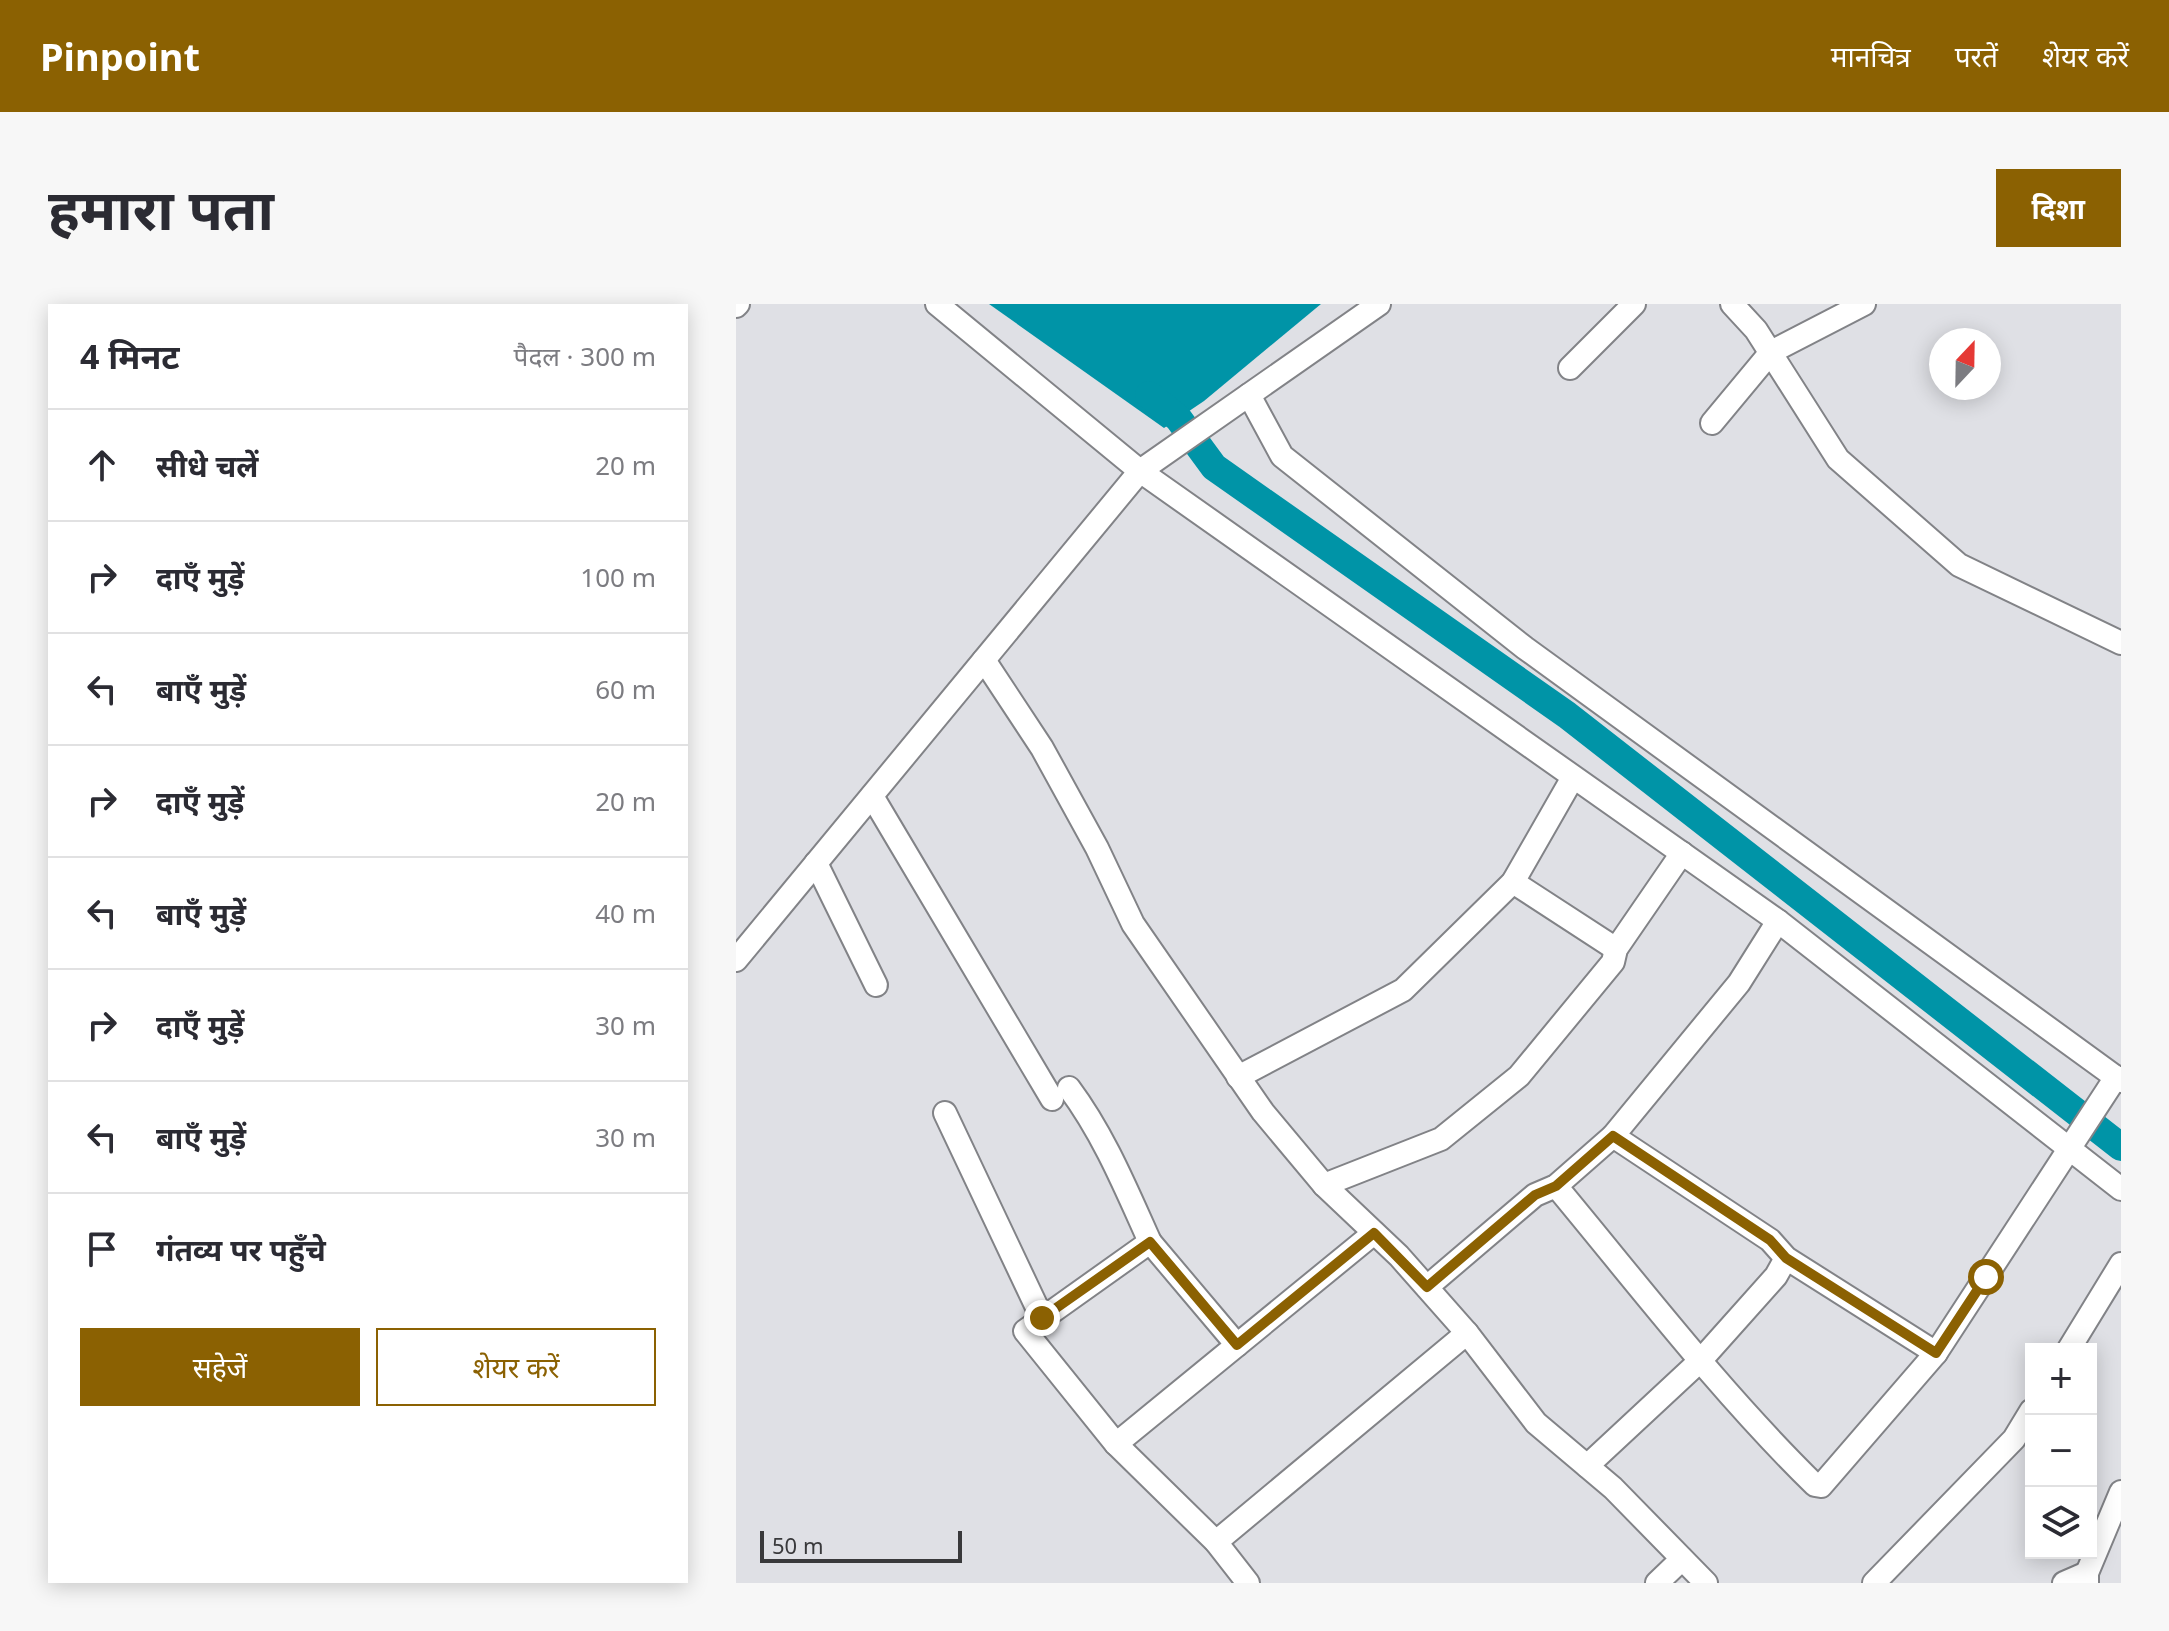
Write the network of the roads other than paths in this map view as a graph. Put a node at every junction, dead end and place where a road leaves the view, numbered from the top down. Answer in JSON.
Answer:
{"nodes":[{"id":1,"x":937,"y":304,"type":"edge"},
{"id":2,"x":1379,"y":304,"type":"edge"},
{"id":3,"x":1634,"y":304,"type":"edge"},
{"id":4,"x":1732,"y":304,"type":"edge"},
{"id":5,"x":1864,"y":304,"type":"edge"},
{"id":6,"x":1771,"y":352,"type":"junction"},
{"id":7,"x":1570,"y":368,"type":"dead end"},
{"id":8,"x":1244,"y":398,"type":"junction"},
{"id":9,"x":1712,"y":423,"type":"dead end"},
{"id":10,"x":1142,"y":470,"type":"junction"},
{"id":11,"x":2121,"y":643,"type":"edge"},
{"id":12,"x":984,"y":660,"type":"junction"},
{"id":13,"x":1572,"y":779,"type":"junction"},
{"id":14,"x":872,"y":796,"type":"junction"},
{"id":15,"x":1682,"y":853,"type":"junction"},
{"id":16,"x":816,"y":863,"type":"junction"},
{"id":17,"x":1513,"y":882,"type":"junction"},
{"id":18,"x":1778,"y":921,"type":"junction"},
{"id":19,"x":1616,"y":949,"type":"junction"},
{"id":20,"x":736,"y":960,"type":"edge"},
{"id":21,"x":876,"y":985,"type":"dead end"},
{"id":22,"x":1238,"y":1077,"type":"junction"},
{"id":23,"x":2117,"y":1079,"type":"edge"},
{"id":24,"x":945,"y":1113,"type":"dead end"},
{"id":25,"x":1613,"y":1136,"type":"junction"},
{"id":26,"x":2072,"y":1145,"type":"junction"},
{"id":27,"x":1324,"y":1185,"type":"junction"},
{"id":28,"x":1556,"y":1186,"type":"junction"},
{"id":29,"x":2121,"y":1189,"type":"edge"},
{"id":30,"x":1374,"y":1233,"type":"junction"},
{"id":31,"x":1150,"y":1242,"type":"junction"},
{"id":32,"x":1786,"y":1258,"type":"junction"},
{"id":33,"x":2121,"y":1264,"type":"edge"},
{"id":34,"x":1427,"y":1287,"type":"junction"},
{"id":35,"x":1042,"y":1318,"type":"junction"},
{"id":36,"x":1467,"y":1333,"type":"junction"},
{"id":37,"x":2073,"y":1343,"type":"edge"},
{"id":38,"x":1237,"y":1345,"type":"junction"},
{"id":39,"x":1936,"y":1353,"type":"junction"},
{"id":40,"x":1701,"y":1360,"type":"junction"},
{"id":41,"x":2029,"y":1415,"type":"edge"},
{"id":42,"x":1116,"y":1444,"type":"junction"},
{"id":43,"x":1587,"y":1466,"type":"junction"},
{"id":44,"x":2121,"y":1492,"type":"edge"},
{"id":45,"x":1216,"y":1542,"type":"junction"},
{"id":46,"x":1682,"y":1559,"type":"junction"},
{"id":47,"x":2087,"y":1578,"type":"edge"},
{"id":48,"x":1248,"y":1583,"type":"edge"},
{"id":49,"x":1657,"y":1583,"type":"edge"},
{"id":50,"x":1706,"y":1583,"type":"edge"},
{"id":51,"x":1874,"y":1583,"type":"edge"},
{"id":52,"x":2064,"y":1583,"type":"edge"}],
"edges":[{"from":1,"to":10,"type":"street"},
{"from":2,"to":8,"type":"street"},
{"from":3,"to":7,"type":"street"},
{"from":4,"to":6,"type":"street"},
{"from":5,"to":6,"type":"street"},
{"from":6,"to":9,"type":"street"},
{"from":6,"to":11,"type":"street"},
{"from":8,"to":10,"type":"street"},
{"from":8,"to":23,"type":"street"},
{"from":10,"to":12,"type":"street"},
{"from":10,"to":13,"type":"street"},
{"from":12,"to":14,"type":"street"},
{"from":12,"to":22,"type":"street"},
{"from":13,"to":15,"type":"street"},
{"from":13,"to":17,"type":"street"},
{"from":14,"to":16,"type":"street"},
{"from":14,"to":31,"type":"street"},
{"from":15,"to":18,"type":"street"},
{"from":15,"to":19,"type":"street"},
{"from":16,"to":20,"type":"street"},
{"from":16,"to":21,"type":"street"},
{"from":17,"to":19,"type":"street"},
{"from":17,"to":22,"type":"street"},
{"from":18,"to":25,"type":"street"},
{"from":18,"to":26,"type":"street"},
{"from":19,"to":27,"type":"street"},
{"from":22,"to":27,"type":"street"},
{"from":23,"to":26,"type":"street"},
{"from":24,"to":35,"type":"street"},
{"from":25,"to":28,"type":"street"},
{"from":25,"to":32,"type":"street"},
{"from":26,"to":29,"type":"street"},
{"from":26,"to":39,"type":"street"},
{"from":27,"to":30,"type":"street"},
{"from":28,"to":34,"type":"street"},
{"from":28,"to":40,"type":"street"},
{"from":30,"to":34,"type":"street"},
{"from":30,"to":38,"type":"street"},
{"from":31,"to":35,"type":"street"},
{"from":31,"to":38,"type":"street"},
{"from":32,"to":39,"type":"street"},
{"from":32,"to":40,"type":"street"},
{"from":33,"to":37,"type":"street"},
{"from":34,"to":36,"type":"street"},
{"from":35,"to":42,"type":"street"},
{"from":36,"to":43,"type":"street"},
{"from":36,"to":45,"type":"street"},
{"from":38,"to":42,"type":"street"},
{"from":39,"to":40,"type":"street"},
{"from":40,"to":43,"type":"street"},
{"from":41,"to":51,"type":"street"},
{"from":42,"to":45,"type":"street"},
{"from":43,"to":46,"type":"street"},
{"from":44,"to":47,"type":"street"},
{"from":45,"to":48,"type":"street"},
{"from":46,"to":49,"type":"street"},
{"from":46,"to":50,"type":"street"},
{"from":47,"to":52,"type":"street"}]}
